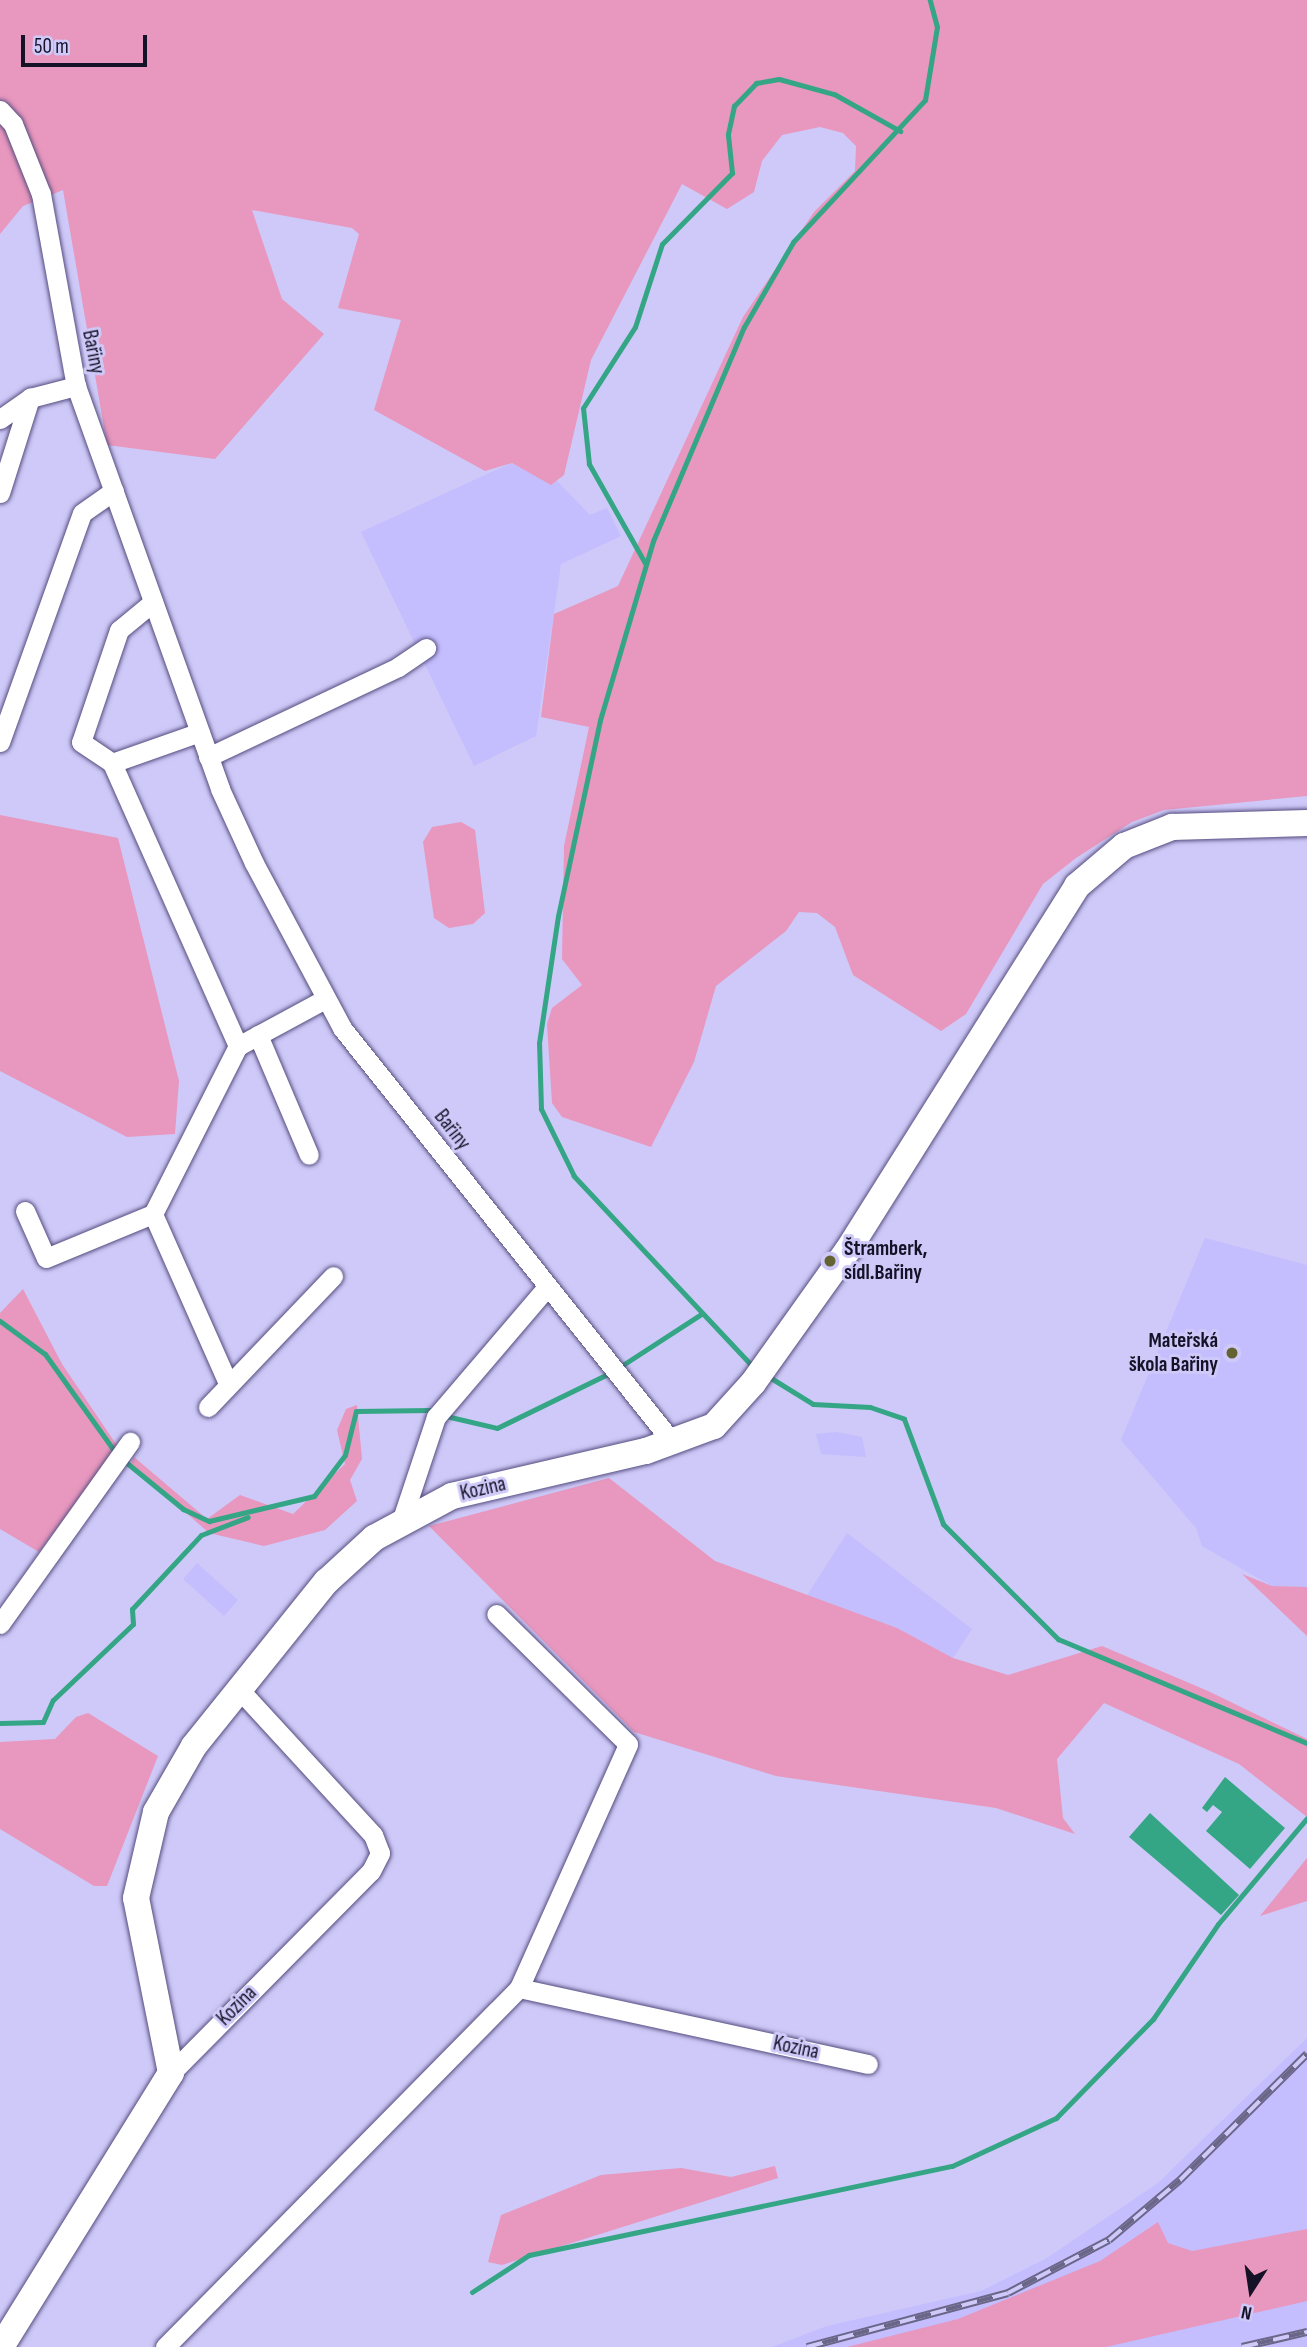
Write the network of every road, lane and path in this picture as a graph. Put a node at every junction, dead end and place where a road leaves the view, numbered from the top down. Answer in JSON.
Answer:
{"nodes":[{"id":1,"x":0,"y":110,"type":"edge"},
{"id":2,"x":76,"y":386,"type":"junction"},
{"id":3,"x":30,"y":398,"type":"junction"},
{"id":4,"x":0,"y":419,"type":"edge"},
{"id":5,"x":114,"y":491,"type":"junction"},
{"id":6,"x":0,"y":493,"type":"edge"},
{"id":7,"x":153,"y":602,"type":"junction"},
{"id":8,"x":426,"y":648,"type":"dead end"},
{"id":9,"x":200,"y":732,"type":"junction"},
{"id":10,"x":0,"y":742,"type":"edge"},
{"id":11,"x":208,"y":757,"type":"junction"},
{"id":12,"x":113,"y":763,"type":"junction"},
{"id":13,"x":1307,"y":823,"type":"edge"},
{"id":14,"x":323,"y":1000,"type":"junction"},
{"id":15,"x":258,"y":1035,"type":"junction"},
{"id":16,"x":238,"y":1046,"type":"junction"},
{"id":17,"x":309,"y":1155,"type":"dead end"},
{"id":18,"x":25,"y":1211,"type":"dead end"},
{"id":19,"x":153,"y":1214,"type":"junction"},
{"id":20,"x":333,"y":1276,"type":"dead end"},
{"id":21,"x":547,"y":1287,"type":"junction"},
{"id":22,"x":228,"y":1383,"type":"junction"},
{"id":23,"x":208,"y":1407,"type":"dead end"},
{"id":24,"x":130,"y":1442,"type":"dead end"},
{"id":25,"x":673,"y":1443,"type":"junction"},
{"id":26,"x":401,"y":1521,"type":"junction"},
{"id":27,"x":496,"y":1614,"type":"dead end"},
{"id":28,"x":0,"y":1623,"type":"edge"},
{"id":29,"x":238,"y":1688,"type":"junction"},
{"id":30,"x":519,"y":1988,"type":"junction"},
{"id":31,"x":868,"y":2064,"type":"dead end"},
{"id":32,"x":172,"y":2073,"type":"junction"},
{"id":33,"x":1,"y":2347,"type":"edge"},
{"id":34,"x":165,"y":2347,"type":"edge"}],
"edges":[{"from":1,"to":2,"type":"street","name":"Bařiny"},
{"from":2,"to":3,"type":"street"},
{"from":2,"to":5,"type":"street","name":"Bařiny"},
{"from":3,"to":4,"type":"street"},
{"from":3,"to":6,"type":"street"},
{"from":5,"to":7,"type":"street","name":"Bařiny"},
{"from":5,"to":10,"type":"street"},
{"from":7,"to":9,"type":"street","name":"Bařiny"},
{"from":7,"to":12,"type":"street"},
{"from":8,"to":11,"type":"street"},
{"from":9,"to":11,"type":"street","name":"Bařiny"},
{"from":9,"to":12,"type":"street"},
{"from":11,"to":14,"type":"street","name":"Bařiny"},
{"from":12,"to":16,"type":"street"},
{"from":13,"to":25,"type":"main road","name":"Kozina"},
{"from":14,"to":15,"type":"street"},
{"from":14,"to":21,"type":"street","name":"Bařiny"},
{"from":15,"to":16,"type":"street"},
{"from":15,"to":17,"type":"street"},
{"from":16,"to":19,"type":"street"},
{"from":18,"to":19,"type":"street"},
{"from":19,"to":22,"type":"street"},
{"from":20,"to":22,"type":"street"},
{"from":21,"to":25,"type":"street","name":"Bařiny"},
{"from":21,"to":26,"type":"street"},
{"from":22,"to":23,"type":"street"},
{"from":24,"to":28,"type":"street"},
{"from":25,"to":26,"type":"main road","name":"Kozina"},
{"from":26,"to":29,"type":"main road","name":"Kozina"},
{"from":27,"to":30,"type":"street"},
{"from":29,"to":32,"type":"main road","name":"Kozina"},
{"from":29,"to":32,"type":"street","name":"Kozina"},
{"from":30,"to":31,"type":"street","name":"Kozina"},
{"from":30,"to":34,"type":"street"},
{"from":32,"to":33,"type":"main road","name":"Kozina"}]}
